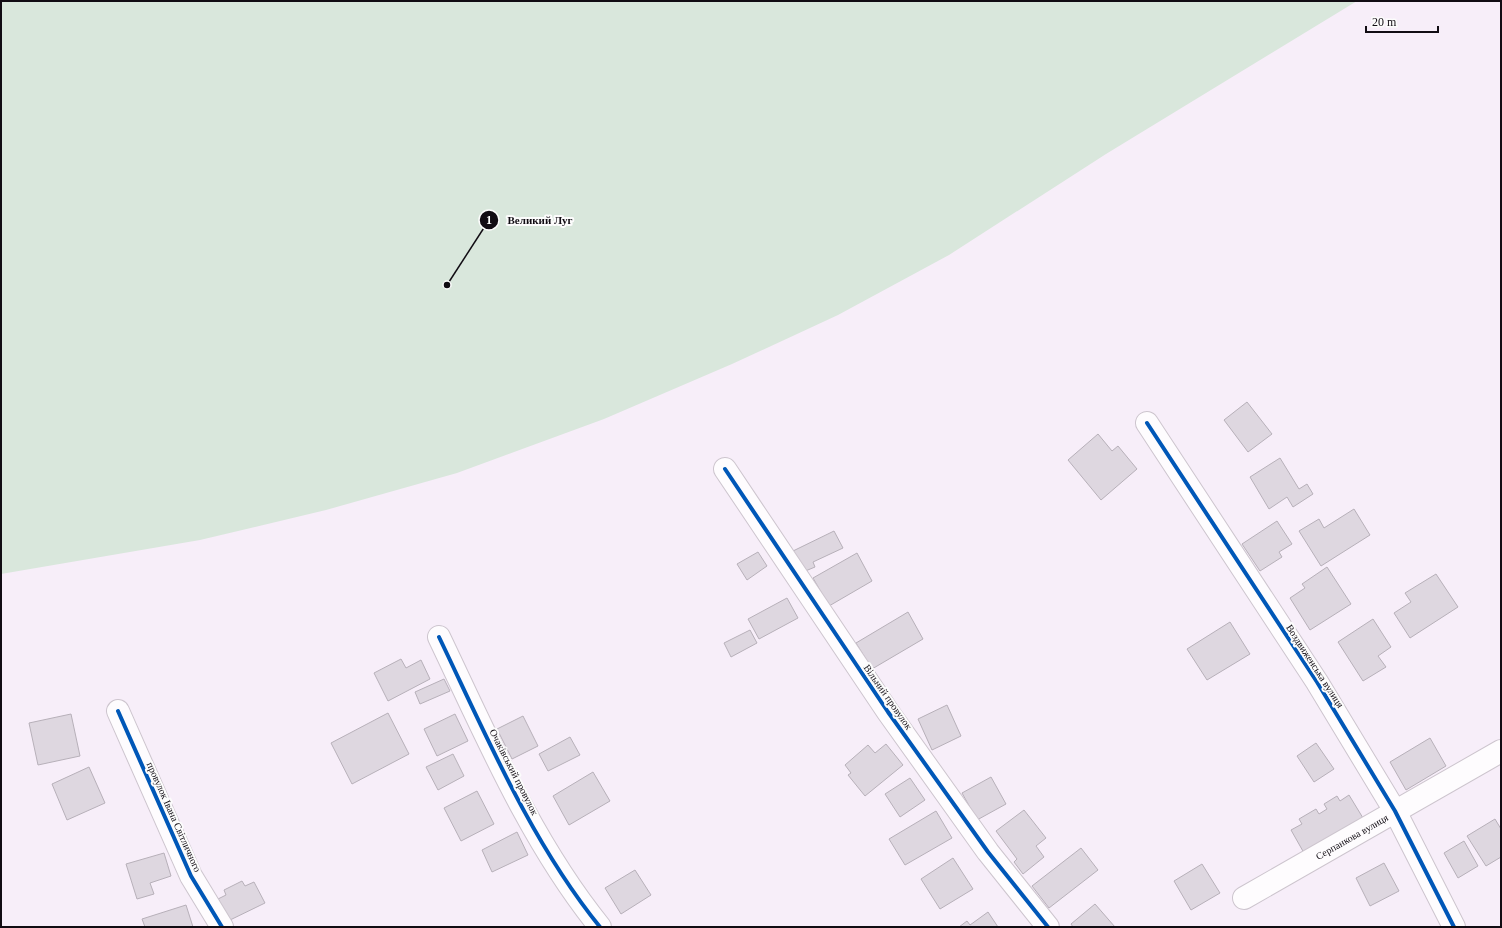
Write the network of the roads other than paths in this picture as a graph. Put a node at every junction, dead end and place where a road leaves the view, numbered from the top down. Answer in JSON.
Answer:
{"nodes":[{"id":1,"x":1147,"y":423,"type":"dead end"},
{"id":2,"x":725,"y":469,"type":"dead end"},
{"id":3,"x":439,"y":638,"type":"dead end"},
{"id":4,"x":118,"y":711,"type":"dead end"},
{"id":5,"x":1501,"y":751,"type":"edge"},
{"id":6,"x":1395,"y":811,"type":"junction"},
{"id":7,"x":1244,"y":898,"type":"dead end"},
{"id":8,"x":222,"y":927,"type":"edge"},
{"id":9,"x":600,"y":927,"type":"edge"},
{"id":10,"x":1048,"y":927,"type":"edge"},
{"id":11,"x":1454,"y":927,"type":"edge"}],
"edges":[{"from":1,"to":6,"type":"street","name":"Воздвиженська вулиця"},
{"from":2,"to":10,"type":"street","name":"Вільний провулок"},
{"from":3,"to":9,"type":"street","name":"Очаківський провулок"},
{"from":4,"to":8,"type":"street","name":"провулок Івана Світличного"},
{"from":5,"to":6,"type":"street","name":"Серпанкова вулиця"},
{"from":6,"to":7,"type":"street","name":"Серпанкова вулиця"},
{"from":6,"to":11,"type":"street","name":"Воздвиженська вулиця"}]}
